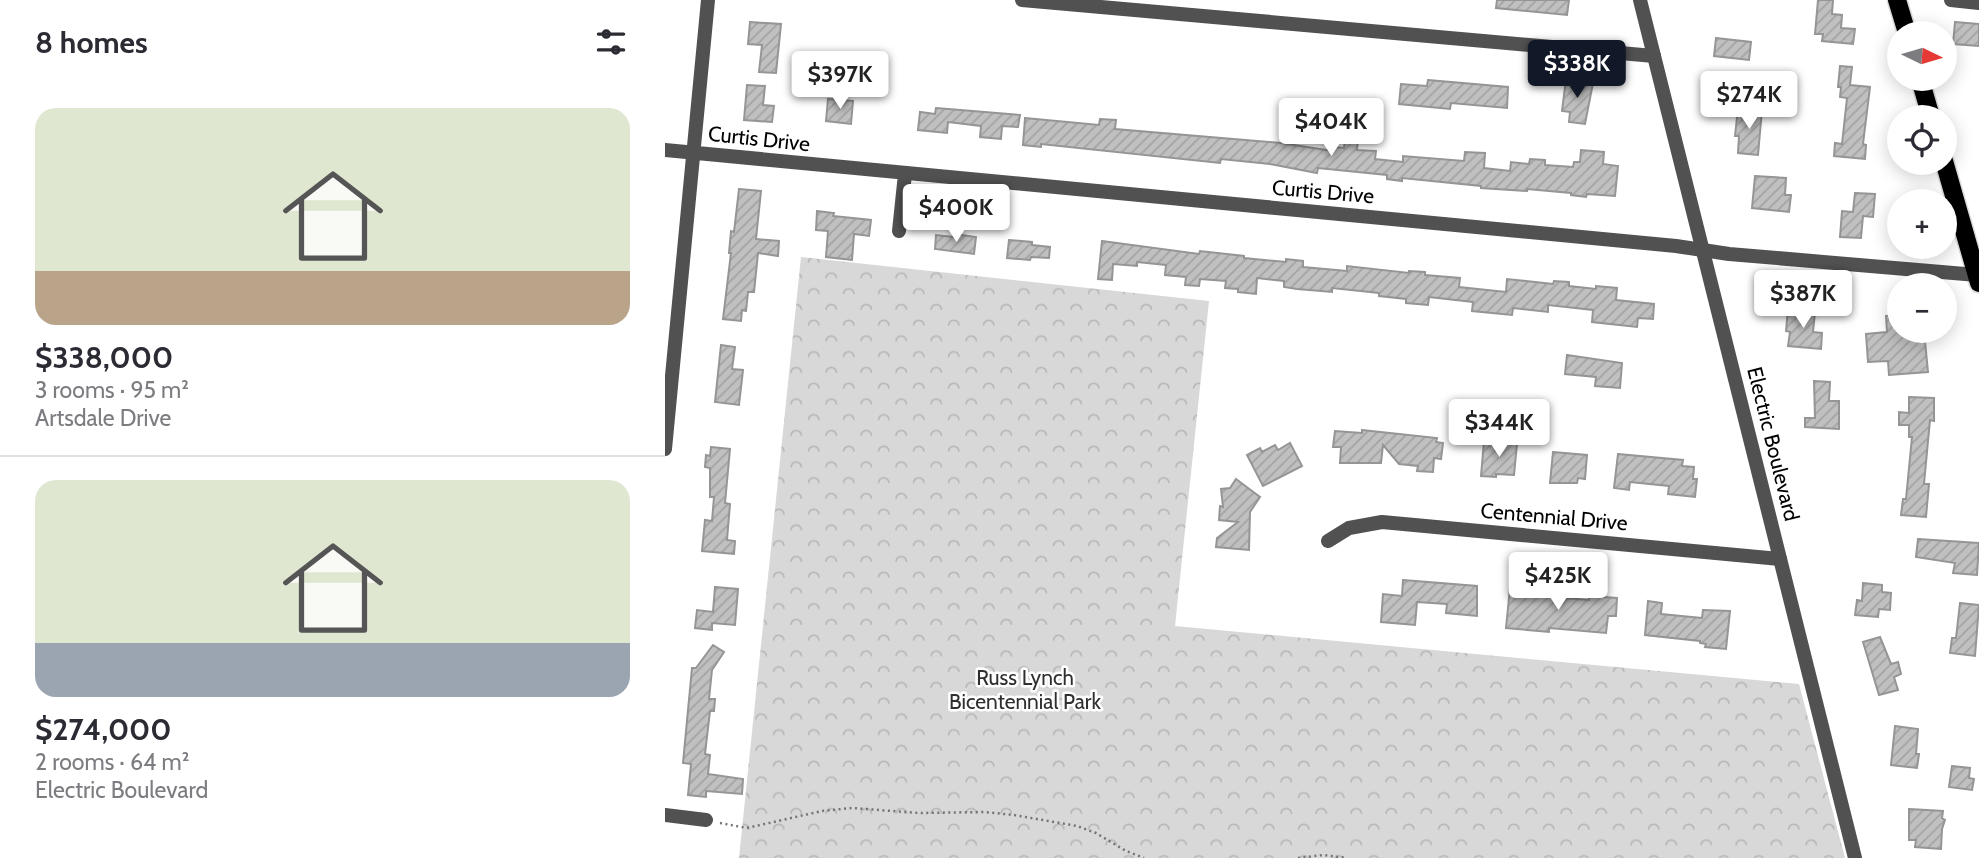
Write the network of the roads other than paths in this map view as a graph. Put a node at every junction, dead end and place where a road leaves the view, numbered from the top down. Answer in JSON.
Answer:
{"nodes":[{"id":1,"x":708,"y":0,"type":"edge"},
{"id":2,"x":1022,"y":0,"type":"edge"},
{"id":3,"x":1640,"y":0,"type":"edge"},
{"id":4,"x":1897,"y":0,"type":"edge"},
{"id":5,"x":1951,"y":0,"type":"edge"},
{"id":6,"x":1979,"y":3,"type":"edge"},
{"id":7,"x":1903,"y":21,"type":"edge"},
{"id":8,"x":1654,"y":56,"type":"junction"},
{"id":9,"x":665,"y":150,"type":"edge"},
{"id":10,"x":693,"y":153,"type":"junction"},
{"id":11,"x":905,"y":174,"type":"junction"},
{"id":12,"x":1948,"y":175,"type":"edge"},
{"id":13,"x":899,"y":231,"type":"dead end"},
{"id":14,"x":1704,"y":251,"type":"junction"},
{"id":15,"x":1978,"y":279,"type":"edge"},
{"id":16,"x":665,"y":449,"type":"edge"},
{"id":17,"x":1328,"y":541,"type":"dead end"},
{"id":18,"x":1780,"y":559,"type":"junction"},
{"id":19,"x":665,"y":815,"type":"edge"},
{"id":20,"x":706,"y":820,"type":"road end"},
{"id":21,"x":1855,"y":858,"type":"edge"}],
"edges":[{"from":1,"to":10,"type":"street"},
{"from":2,"to":8,"type":"street"},
{"from":3,"to":8,"type":"street","name":"Electric Boulevard"},
{"from":4,"to":7,"type":"main road"},
{"from":5,"to":6,"type":"street"},
{"from":8,"to":14,"type":"street","name":"Electric Boulevard"},
{"from":9,"to":10,"type":"street","name":"Curtis Drive"},
{"from":10,"to":11,"type":"street","name":"Curtis Drive"},
{"from":10,"to":16,"type":"street"},
{"from":11,"to":13,"type":"street"},
{"from":11,"to":14,"type":"street","name":"Curtis Drive"},
{"from":12,"to":15,"type":"main road"},
{"from":14,"to":15,"type":"street","name":"Curtis Drive"},
{"from":14,"to":18,"type":"street","name":"Electric Boulevard"},
{"from":17,"to":18,"type":"street","name":"Centennial Drive"},
{"from":18,"to":21,"type":"street","name":"Electric Boulevard"},
{"from":19,"to":20,"type":"street"}]}
